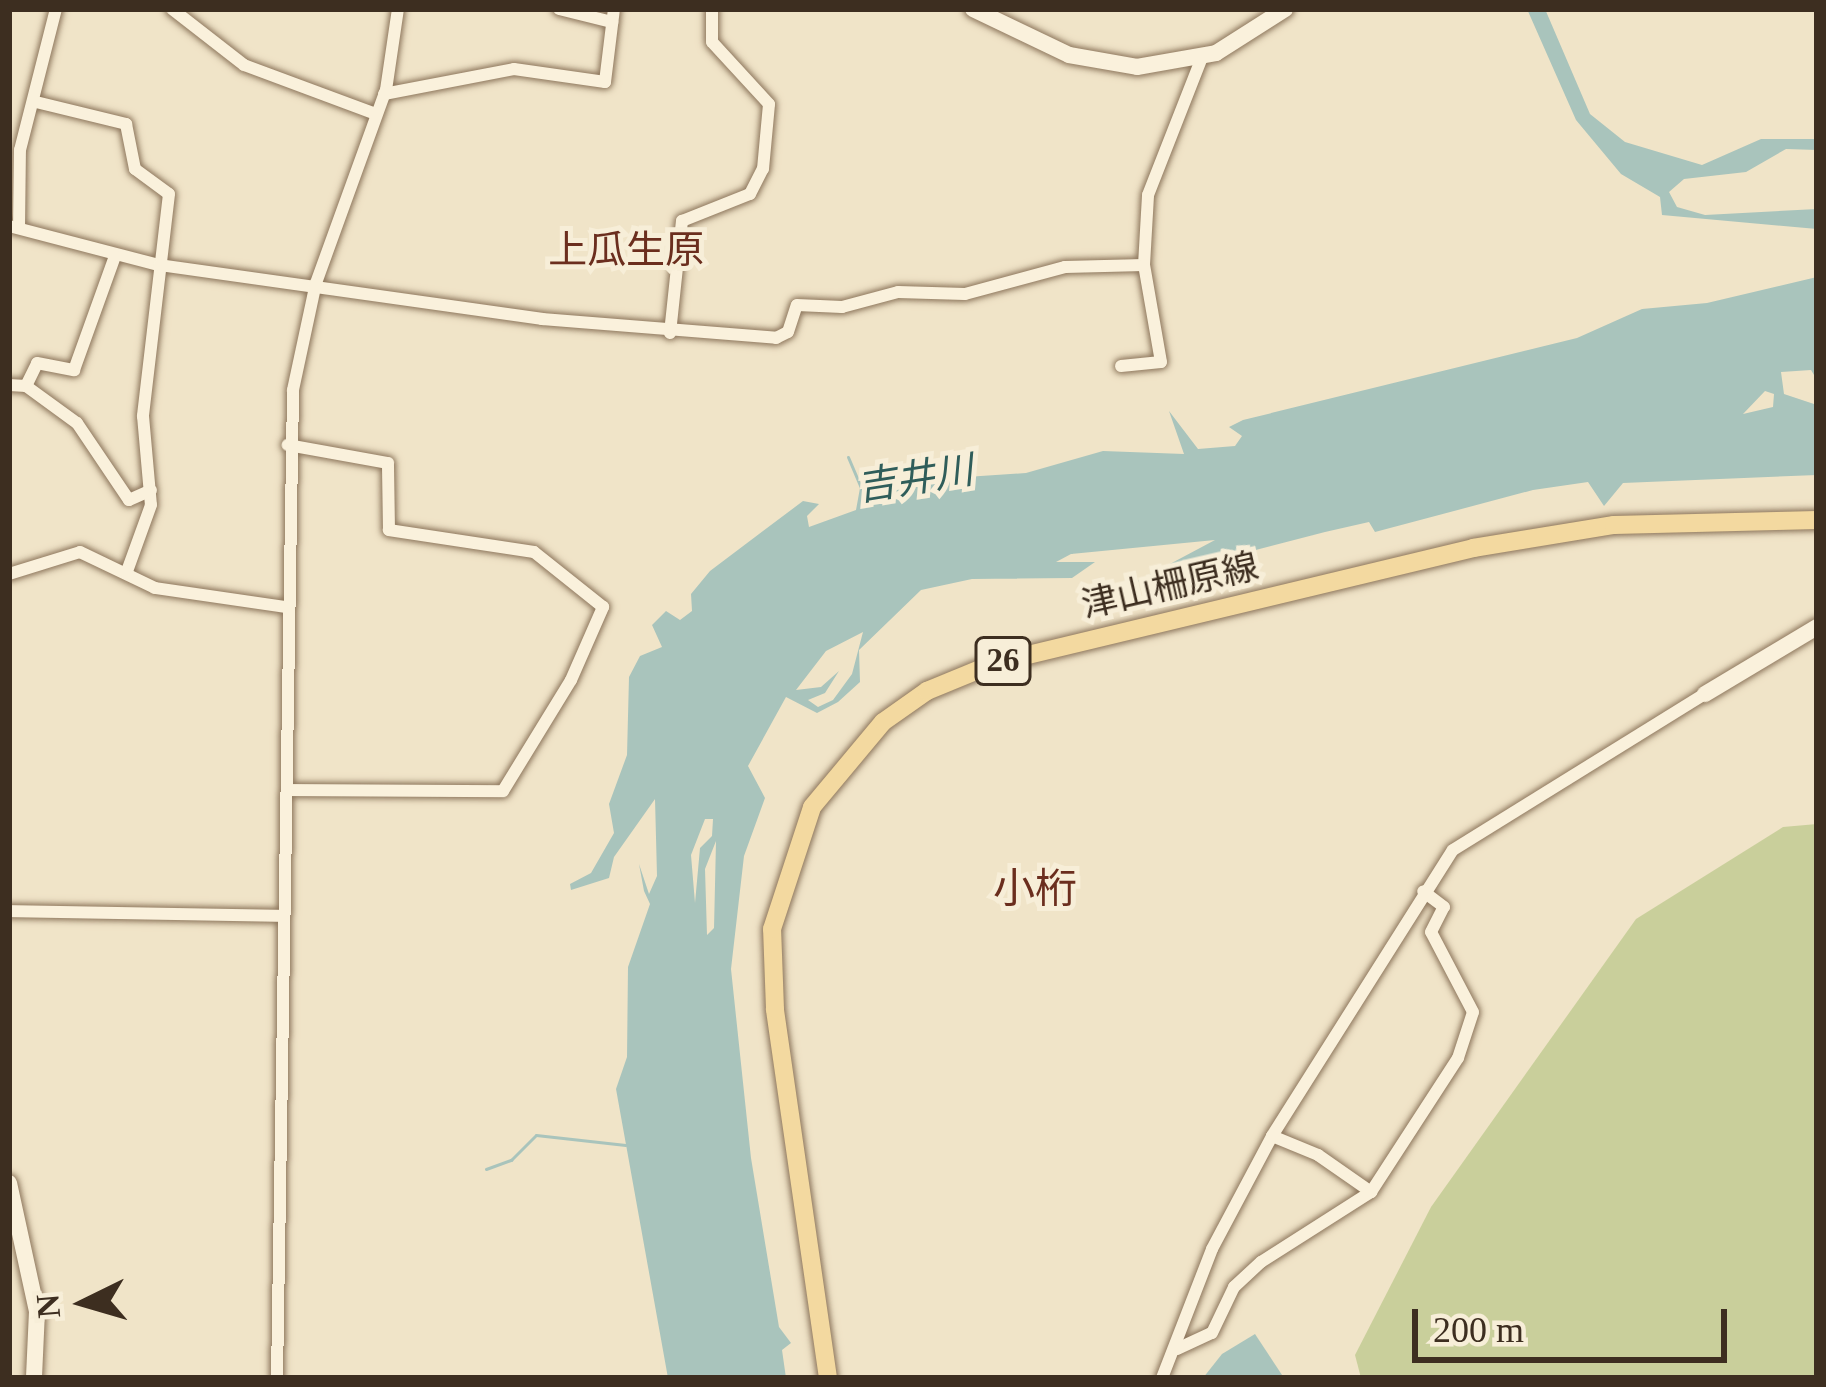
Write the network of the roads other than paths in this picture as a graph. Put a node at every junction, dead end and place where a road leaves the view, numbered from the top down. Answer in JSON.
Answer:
{"nodes":[{"id":1,"x":56,"y":9,"type":"edge"},
{"id":2,"x":172,"y":9,"type":"edge"},
{"id":3,"x":398,"y":9,"type":"edge"},
{"id":4,"x":559,"y":9,"type":"edge"},
{"id":5,"x":712,"y":9,"type":"edge"},
{"id":6,"x":974,"y":9,"type":"edge"},
{"id":7,"x":1285,"y":9,"type":"edge"},
{"id":8,"x":613,"y":16,"type":"edge"},
{"id":9,"x":1202,"y":57,"type":"junction"},
{"id":10,"x":384,"y":94,"type":"junction"},
{"id":11,"x":36,"y":102,"type":"junction"},
{"id":12,"x":376,"y":114,"type":"junction"},
{"id":13,"x":14,"y":227,"type":"edge"},
{"id":14,"x":115,"y":256,"type":"junction"},
{"id":15,"x":159,"y":265,"type":"junction"},
{"id":16,"x":1144,"y":265,"type":"junction"},
{"id":17,"x":316,"y":284,"type":"junction"},
{"id":18,"x":670,"y":333,"type":"junction"},
{"id":19,"x":1121,"y":366,"type":"dead end"},
{"id":20,"x":9,"y":385,"type":"edge"},
{"id":21,"x":26,"y":386,"type":"junction"},
{"id":22,"x":288,"y":445,"type":"junction"},
{"id":23,"x":151,"y":490,"type":"junction"},
{"id":24,"x":1817,"y":520,"type":"edge"},
{"id":25,"x":9,"y":574,"type":"edge"},
{"id":26,"x":126,"y":574,"type":"junction"},
{"id":27,"x":286,"y":607,"type":"junction"},
{"id":28,"x":1817,"y":628,"type":"edge"},
{"id":29,"x":1705,"y":694,"type":"joint"},
{"id":30,"x":287,"y":790,"type":"junction"},
{"id":31,"x":1423,"y":891,"type":"junction"},
{"id":32,"x":9,"y":911,"type":"edge"},
{"id":33,"x":284,"y":916,"type":"junction"},
{"id":34,"x":1272,"y":1136,"type":"junction"},
{"id":35,"x":9,"y":1183,"type":"edge"},
{"id":36,"x":1371,"y":1192,"type":"junction"},
{"id":37,"x":1177,"y":1349,"type":"junction"},
{"id":38,"x":34,"y":1378,"type":"edge"},
{"id":39,"x":277,"y":1378,"type":"edge"},
{"id":40,"x":828,"y":1378,"type":"edge"},
{"id":41,"x":1162,"y":1378,"type":"edge"}],
"edges":[{"from":1,"to":11,"type":"street"},
{"from":2,"to":12,"type":"street"},
{"from":3,"to":10,"type":"street"},
{"from":4,"to":8,"type":"street"},
{"from":5,"to":18,"type":"street"},
{"from":6,"to":9,"type":"main road"},
{"from":7,"to":9,"type":"main road"},
{"from":8,"to":10,"type":"street"},
{"from":9,"to":16,"type":"street"},
{"from":10,"to":12,"type":"street"},
{"from":11,"to":13,"type":"street"},
{"from":11,"to":15,"type":"street"},
{"from":12,"to":17,"type":"street"},
{"from":13,"to":14,"type":"street"},
{"from":14,"to":15,"type":"street"},
{"from":14,"to":21,"type":"street"},
{"from":15,"to":17,"type":"street"},
{"from":15,"to":23,"type":"street"},
{"from":16,"to":18,"type":"street"},
{"from":16,"to":19,"type":"street"},
{"from":17,"to":18,"type":"street"},
{"from":17,"to":22,"type":"street"},
{"from":20,"to":21,"type":"street"},
{"from":21,"to":23,"type":"street"},
{"from":22,"to":27,"type":"street"},
{"from":22,"to":30,"type":"street"},
{"from":23,"to":26,"type":"street"},
{"from":24,"to":40,"type":"main road","name":"津山柵原線","number":"26"},
{"from":25,"to":26,"type":"street"},
{"from":26,"to":27,"type":"street"},
{"from":27,"to":30,"type":"street"},
{"from":28,"to":29,"type":"main road"},
{"from":29,"to":31,"type":"street"},
{"from":30,"to":33,"type":"street"},
{"from":31,"to":34,"type":"street"},
{"from":31,"to":36,"type":"street"},
{"from":32,"to":33,"type":"street"},
{"from":33,"to":39,"type":"street"},
{"from":34,"to":36,"type":"street"},
{"from":34,"to":37,"type":"street"},
{"from":35,"to":38,"type":"main road"},
{"from":36,"to":37,"type":"street"},
{"from":37,"to":41,"type":"street"}]}
